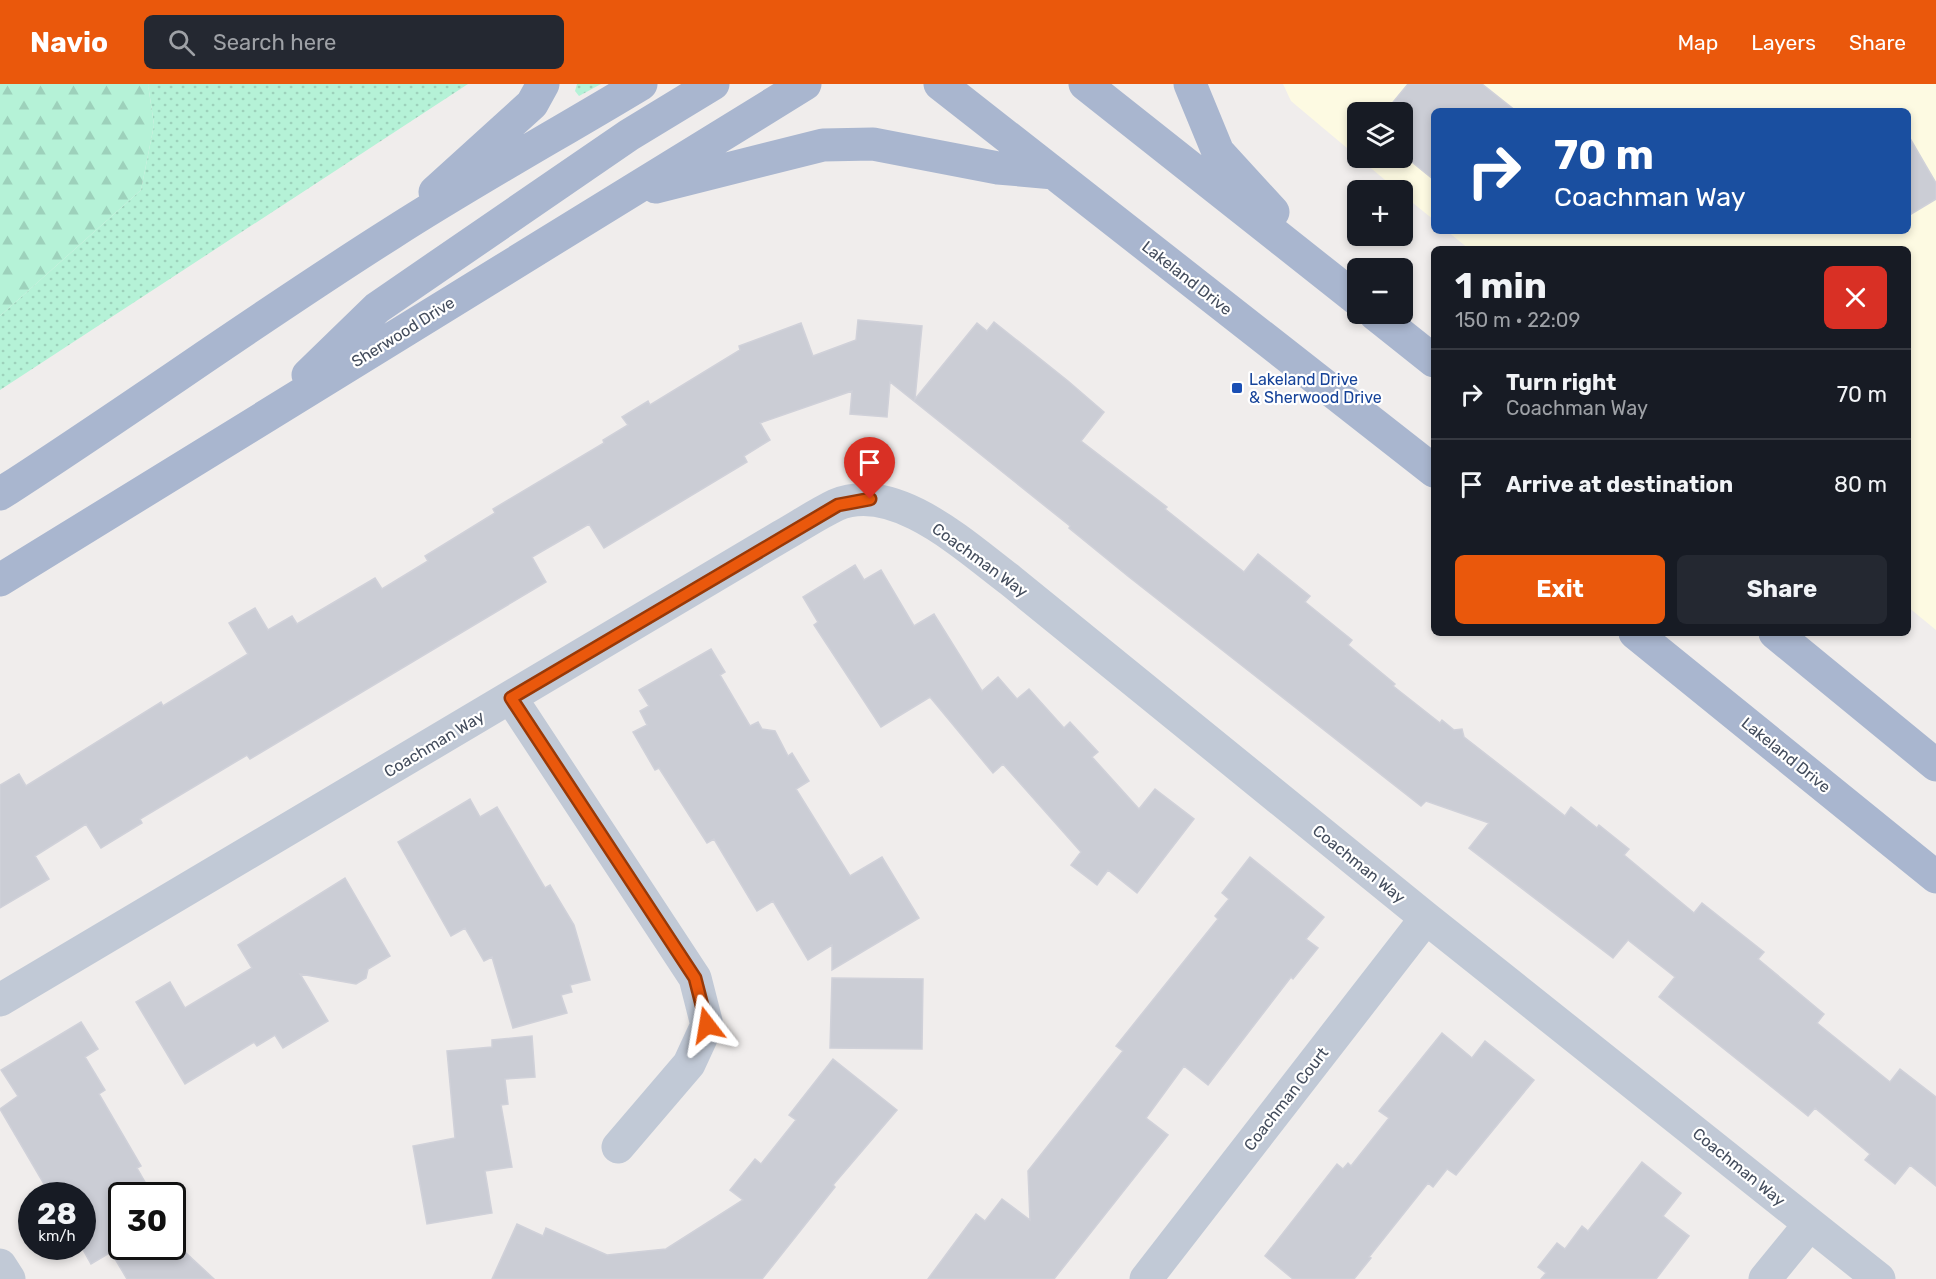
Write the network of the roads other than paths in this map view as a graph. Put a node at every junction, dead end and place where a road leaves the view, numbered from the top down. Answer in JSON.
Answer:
{"nodes":[{"id":1,"x":543,"y":84,"type":"edge"},
{"id":2,"x":641,"y":84,"type":"edge"},
{"id":3,"x":713,"y":84,"type":"edge"},
{"id":4,"x":805,"y":84,"type":"edge"},
{"id":5,"x":940,"y":84,"type":"edge"},
{"id":6,"x":1085,"y":84,"type":"edge"},
{"id":7,"x":1190,"y":84,"type":"edge"},
{"id":8,"x":1054,"y":173,"type":"junction"},
{"id":9,"x":625,"y":195,"type":"junction"},
{"id":10,"x":393,"y":232,"type":"junction"},
{"id":11,"x":1347,"y":291,"type":"edge"},
{"id":12,"x":1347,"y":292,"type":"edge"},
{"id":13,"x":1388,"y":324,"type":"edge"},
{"id":14,"x":1431,"y":358,"type":"edge"},
{"id":15,"x":264,"y":418,"type":"junction"},
{"id":16,"x":1431,"y":469,"type":"edge"},
{"id":17,"x":0,"y":494,"type":"edge"},
{"id":18,"x":0,"y":580,"type":"edge"},
{"id":19,"x":1639,"y":636,"type":"edge"},
{"id":20,"x":1779,"y":636,"type":"edge"},
{"id":21,"x":511,"y":698,"type":"junction"},
{"id":22,"x":1936,"y":765,"type":"edge"},
{"id":23,"x":1936,"y":877,"type":"edge"},
{"id":24,"x":1426,"y":918,"type":"junction"},
{"id":25,"x":0,"y":1000,"type":"edge"},
{"id":26,"x":618,"y":1147,"type":"dead end"},
{"id":27,"x":1810,"y":1224,"type":"junction"},
{"id":28,"x":0,"y":1265,"type":"edge"},
{"id":29,"x":9,"y":1279,"type":"edge"},
{"id":30,"x":1146,"y":1279,"type":"edge"},
{"id":31,"x":1765,"y":1279,"type":"edge"},
{"id":32,"x":1879,"y":1279,"type":"edge"}],
"edges":[{"from":1,"to":10,"type":"main road"},
{"from":2,"to":10,"type":"main road"},
{"from":3,"to":15,"type":"main road"},
{"from":4,"to":9,"type":"main road","name":"Sherwood Drive"},
{"from":5,"to":8,"type":"main road","name":"Lakeland Drive"},
{"from":6,"to":12,"type":"main road"},
{"from":7,"to":11,"type":"main road"},
{"from":8,"to":9,"type":"main road"},
{"from":8,"to":16,"type":"main road","name":"Lakeland Drive"},
{"from":9,"to":15,"type":"main road","name":"Sherwood Drive"},
{"from":10,"to":17,"type":"main road"},
{"from":13,"to":14,"type":"main road"},
{"from":15,"to":18,"type":"main road","name":"Sherwood Drive"},
{"from":19,"to":23,"type":"main road","name":"Lakeland Drive"},
{"from":20,"to":22,"type":"main road"},
{"from":21,"to":24,"type":"street","name":"Coachman Way"},
{"from":21,"to":25,"type":"street","name":"Coachman Way"},
{"from":21,"to":26,"type":"street"},
{"from":24,"to":27,"type":"street","name":"Coachman Way"},
{"from":24,"to":30,"type":"street","name":"Coachman Court"},
{"from":27,"to":31,"type":"street"},
{"from":27,"to":32,"type":"street","name":"Coachman Way"},
{"from":28,"to":29,"type":"street"}]}
